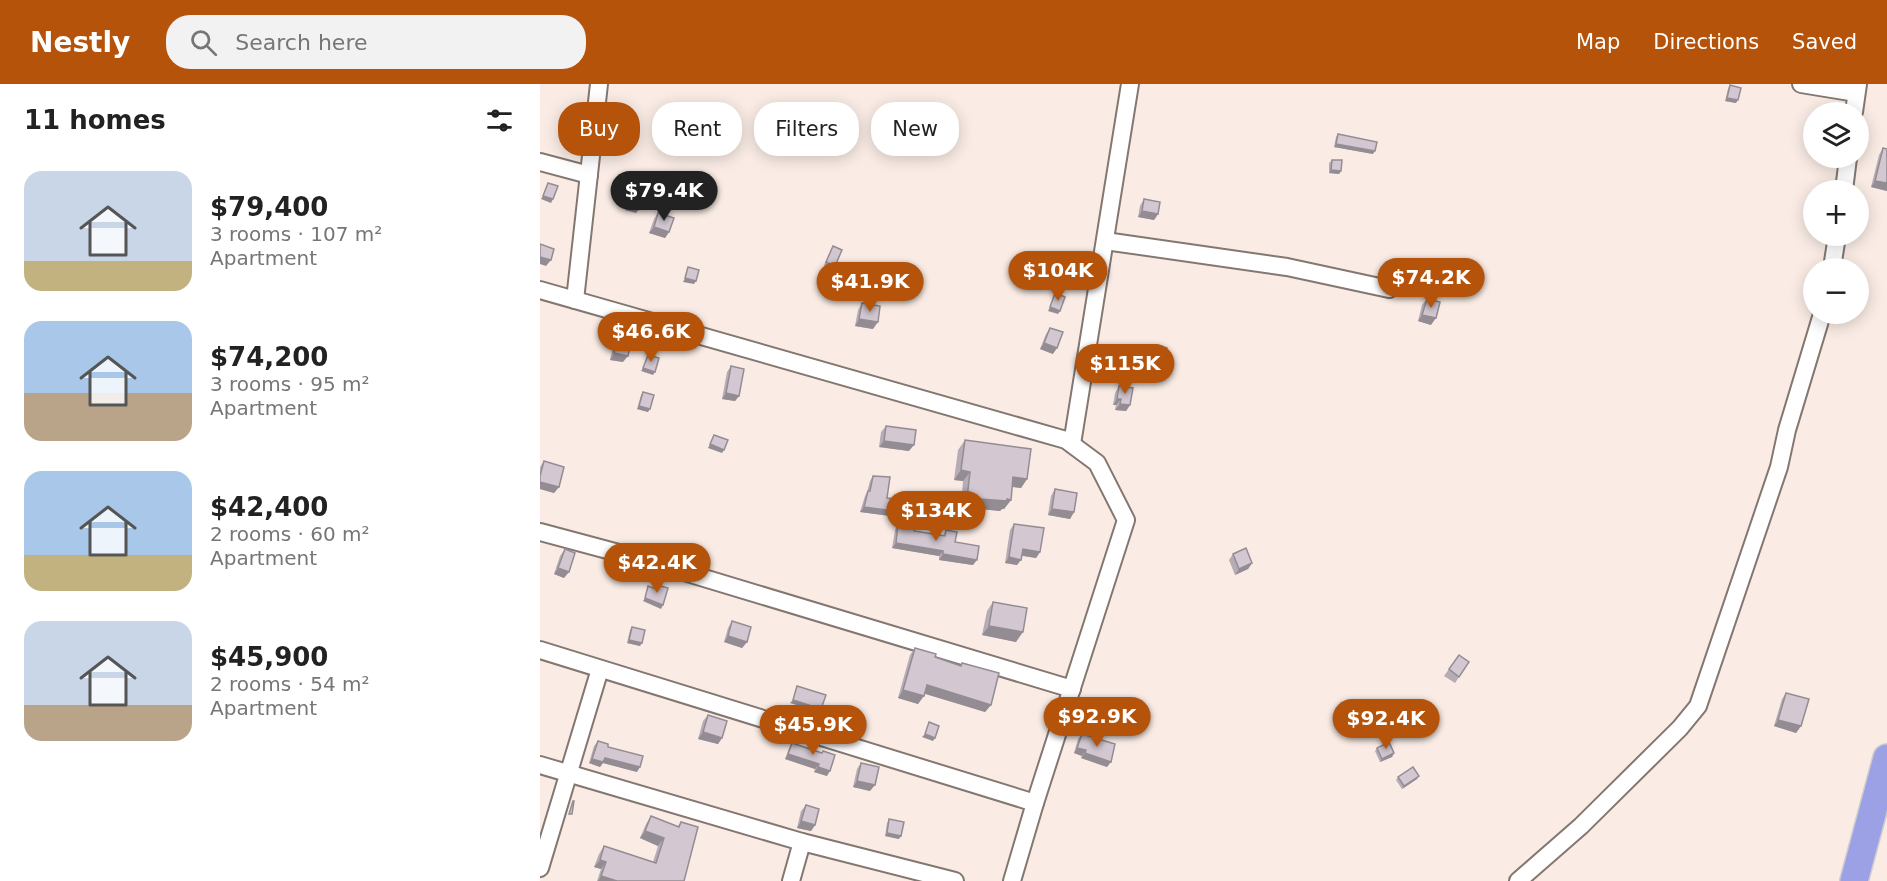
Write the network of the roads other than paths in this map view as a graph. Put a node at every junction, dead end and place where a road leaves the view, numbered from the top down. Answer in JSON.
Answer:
{"nodes":[{"id":1,"x":598,"y":84,"type":"edge"},
{"id":2,"x":1130,"y":84,"type":"edge"},
{"id":3,"x":1801,"y":84,"type":"edge"},
{"id":4,"x":1857,"y":88,"type":"edge"},
{"id":5,"x":540,"y":162,"type":"edge"},
{"id":6,"x":589,"y":175,"type":"junction"},
{"id":7,"x":1104,"y":241,"type":"junction"},
{"id":8,"x":1389,"y":289,"type":"dead end"},
{"id":9,"x":540,"y":290,"type":"edge"},
{"id":10,"x":576,"y":300,"type":"junction"},
{"id":11,"x":1819,"y":324,"type":"edge"},
{"id":12,"x":1072,"y":444,"type":"junction"},
{"id":13,"x":540,"y":532,"type":"edge"},
{"id":14,"x":540,"y":650,"type":"edge"},
{"id":15,"x":600,"y":669,"type":"junction"},
{"id":16,"x":1072,"y":689,"type":"junction"},
{"id":17,"x":1887,"y":758,"type":"edge"},
{"id":18,"x":540,"y":765,"type":"edge"},
{"id":19,"x":568,"y":773,"type":"junction"},
{"id":20,"x":1035,"y":803,"type":"junction"},
{"id":21,"x":802,"y":842,"type":"junction"},
{"id":22,"x":540,"y":868,"type":"edge"},
{"id":23,"x":791,"y":881,"type":"edge"},
{"id":24,"x":955,"y":881,"type":"edge"},
{"id":25,"x":1012,"y":881,"type":"edge"},
{"id":26,"x":1518,"y":881,"type":"edge"},
{"id":27,"x":1854,"y":881,"type":"edge"}],
"edges":[{"from":1,"to":6,"type":"street"},
{"from":2,"to":7,"type":"street"},
{"from":3,"to":4,"type":"street"},
{"from":5,"to":6,"type":"street"},
{"from":6,"to":10,"type":"street"},
{"from":7,"to":8,"type":"street"},
{"from":7,"to":12,"type":"street"},
{"from":9,"to":10,"type":"street"},
{"from":10,"to":12,"type":"street"},
{"from":11,"to":26,"type":"street"},
{"from":12,"to":16,"type":"street"},
{"from":13,"to":16,"type":"street"},
{"from":14,"to":15,"type":"street"},
{"from":15,"to":19,"type":"street"},
{"from":15,"to":20,"type":"street"},
{"from":16,"to":20,"type":"street"},
{"from":17,"to":27,"type":"highway"},
{"from":18,"to":19,"type":"street"},
{"from":19,"to":21,"type":"street"},
{"from":19,"to":22,"type":"street"},
{"from":20,"to":25,"type":"street"},
{"from":21,"to":23,"type":"street"},
{"from":21,"to":24,"type":"street"}]}
